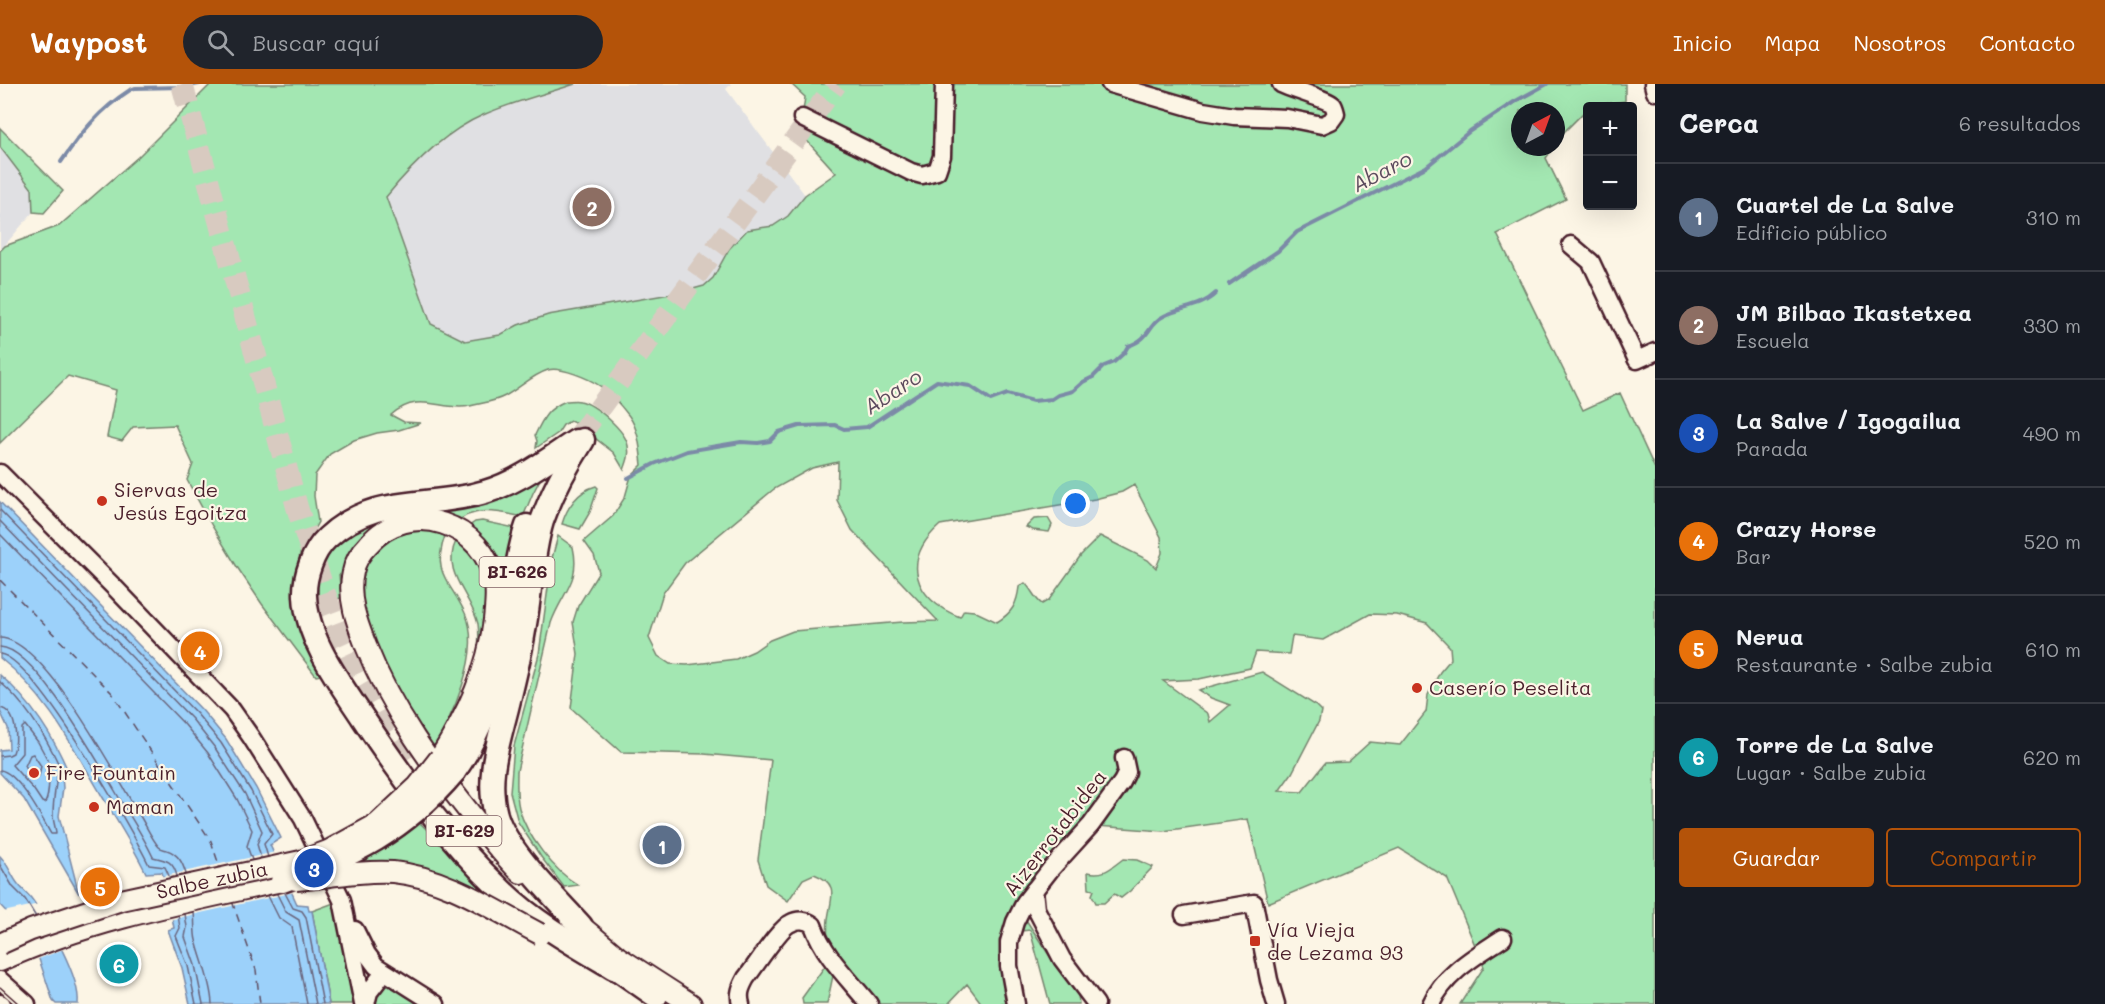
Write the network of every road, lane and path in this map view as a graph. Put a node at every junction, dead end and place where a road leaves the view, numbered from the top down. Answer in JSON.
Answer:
{"nodes":[{"id":1,"x":944,"y":84,"type":"edge"},
{"id":2,"x":1110,"y":84,"type":"edge"},
{"id":3,"x":1281,"y":84,"type":"edge"},
{"id":4,"x":1653,"y":84,"type":"edge"},
{"id":5,"x":1655,"y":92,"type":"edge"},
{"id":6,"x":802,"y":118,"type":"dead end"},
{"id":7,"x":1571,"y":245,"type":"dead end"},
{"id":8,"x":1655,"y":352,"type":"edge"},
{"id":9,"x":579,"y":439,"type":"junction"},
{"id":10,"x":0,"y":473,"type":"edge"},
{"id":11,"x":1124,"y":758,"type":"dead end"},
{"id":12,"x":408,"y":759,"type":"tunnel mouth"},
{"id":13,"x":447,"y":764,"type":"junction"},
{"id":14,"x":377,"y":824,"type":"joint"},
{"id":15,"x":282,"y":881,"type":"junction"},
{"id":16,"x":1034,"y":890,"type":"junction"},
{"id":17,"x":344,"y":907,"type":"junction"},
{"id":18,"x":1184,"y":915,"type":"dead end"},
{"id":19,"x":557,"y":916,"type":"junction"},
{"id":20,"x":581,"y":926,"type":"joint"},
{"id":21,"x":1503,"y":938,"type":"dead end"},
{"id":22,"x":0,"y":944,"type":"edge"},
{"id":23,"x":0,"y":960,"type":"edge"},
{"id":24,"x":616,"y":962,"type":"junction"},
{"id":25,"x":356,"y":966,"type":"junction"},
{"id":26,"x":384,"y":977,"type":"junction"},
{"id":27,"x":0,"y":980,"type":"edge"},
{"id":28,"x":662,"y":1000,"type":"edge"},
{"id":29,"x":27,"y":1004,"type":"edge"},
{"id":30,"x":364,"y":1004,"type":"edge"},
{"id":31,"x":436,"y":1004,"type":"edge"},
{"id":32,"x":691,"y":1004,"type":"edge"},
{"id":33,"x":741,"y":1004,"type":"edge"},
{"id":34,"x":869,"y":1004,"type":"edge"},
{"id":35,"x":1016,"y":1004,"type":"edge"},
{"id":36,"x":1096,"y":1004,"type":"edge"},
{"id":37,"x":1276,"y":1004,"type":"edge"},
{"id":38,"x":1431,"y":1004,"type":"edge"}],
"edges":[{"from":1,"to":6,"type":"street"},
{"from":2,"to":3,"type":"street"},
{"from":4,"to":5,"type":"street"},
{"from":7,"to":8,"type":"street"},
{"from":9,"to":13,"type":"highway","number":"BI-626"},
{"from":9,"to":19,"type":"highway"},
{"from":9,"to":19,"type":"highway"},
{"from":10,"to":17,"type":"street"},
{"from":11,"to":16,"type":"street","name":"Aizerrotabidea"},
{"from":12,"to":19,"type":"highway","number":"BI-629"},
{"from":13,"to":14,"type":"highway","name":"Salbe zubia","bridge":true},
{"from":13,"to":15,"type":"highway","number":"BI-626","bridge":true},
{"from":13,"to":19,"type":"main road"},
{"from":14,"to":22,"type":"main road","name":"Salbe zubia","bridge":true},
{"from":15,"to":23,"type":"main road","name":"Salbe zubia"},
{"from":15,"to":28,"type":"main road","name":"Salbe zubia","bridge":true},
{"from":16,"to":35,"type":"street","name":"Aizerrotabidea"},
{"from":16,"to":36,"type":"street"},
{"from":17,"to":25,"type":"street"},
{"from":17,"to":26,"type":"street"},
{"from":18,"to":37,"type":"street"},
{"from":19,"to":20,"type":"highway"},
{"from":19,"to":24,"type":"highway"},
{"from":20,"to":24,"type":"main road"},
{"from":21,"to":38,"type":"street"},
{"from":24,"to":28,"type":"highway"},
{"from":24,"to":32,"type":"main road"},
{"from":25,"to":26,"type":"street"},
{"from":25,"to":30,"type":"street"},
{"from":26,"to":30,"type":"street"},
{"from":26,"to":31,"type":"street"},
{"from":27,"to":29,"type":"street"},
{"from":33,"to":34,"type":"street"}]}
